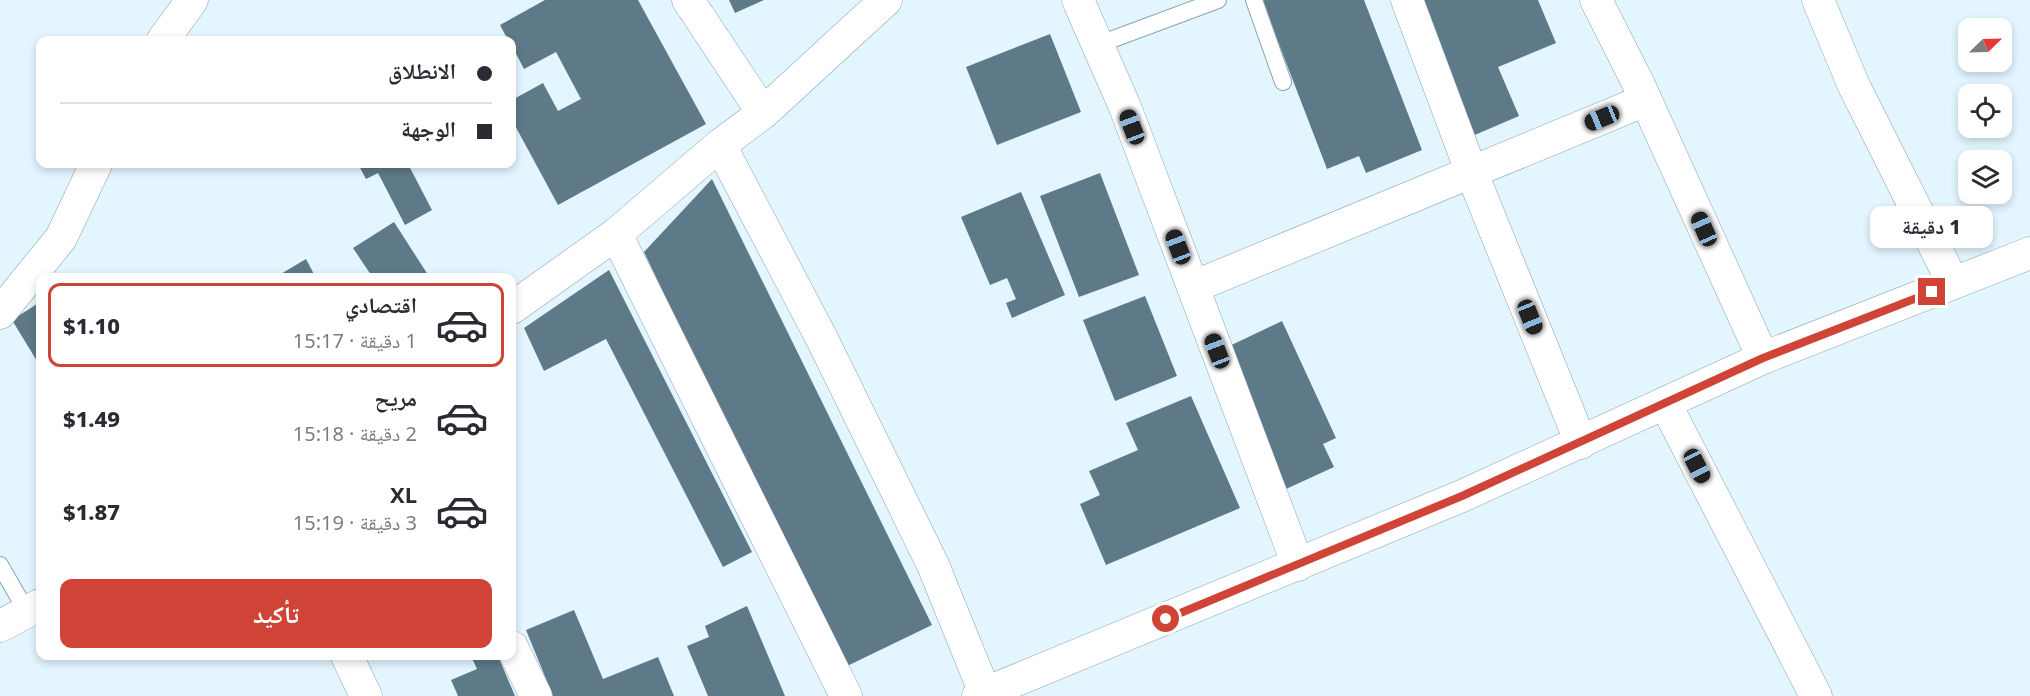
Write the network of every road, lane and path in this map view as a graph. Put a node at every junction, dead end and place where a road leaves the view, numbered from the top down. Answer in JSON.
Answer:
{"nodes":[{"id":1,"x":192,"y":0,"type":"edge"},
{"id":2,"x":688,"y":0,"type":"edge"},
{"id":3,"x":886,"y":0,"type":"edge"},
{"id":4,"x":1078,"y":0,"type":"edge"},
{"id":5,"x":1218,"y":0,"type":"edge"},
{"id":6,"x":1254,"y":0,"type":"edge"},
{"id":7,"x":1407,"y":0,"type":"edge"},
{"id":8,"x":1596,"y":0,"type":"edge"},
{"id":9,"x":1818,"y":0,"type":"edge"},
{"id":10,"x":166,"y":36,"type":"edge"},
{"id":11,"x":1097,"y":45,"type":"junction"},
{"id":12,"x":1283,"y":82,"type":"dead end"},
{"id":13,"x":1646,"y":100,"type":"junction"},
{"id":14,"x":763,"y":113,"type":"junction"},
{"id":15,"x":720,"y":145,"type":"junction"},
{"id":16,"x":94,"y":168,"type":"edge"},
{"id":17,"x":1471,"y":171,"type":"junction"},
{"id":18,"x":616,"y":234,"type":"junction"},
{"id":19,"x":2030,"y":253,"type":"edge"},
{"id":20,"x":1953,"y":283,"type":"junction"},
{"id":21,"x":1193,"y":287,"type":"junction"},
{"id":22,"x":516,"y":305,"type":"edge"},
{"id":23,"x":0,"y":314,"type":"edge"},
{"id":24,"x":1763,"y":358,"type":"junction"},
{"id":25,"x":1665,"y":403,"type":"junction"},
{"id":26,"x":1581,"y":443,"type":"junction"},
{"id":27,"x":0,"y":565,"type":"edge"},
{"id":28,"x":1298,"y":565,"type":"junction"},
{"id":29,"x":22,"y":614,"type":"edge"},
{"id":30,"x":516,"y":655,"type":"edge"},
{"id":31,"x":349,"y":660,"type":"edge"},
{"id":32,"x":981,"y":695,"type":"edge"},
{"id":33,"x":366,"y":696,"type":"edge"},
{"id":34,"x":536,"y":696,"type":"edge"},
{"id":35,"x":846,"y":696,"type":"edge"},
{"id":36,"x":1816,"y":696,"type":"edge"}],
"edges":[{"from":1,"to":10,"type":"street"},
{"from":2,"to":14,"type":"street"},
{"from":3,"to":14,"type":"street"},
{"from":4,"to":11,"type":"street"},
{"from":5,"to":11,"type":"lane"},
{"from":6,"to":12,"type":"lane"},
{"from":7,"to":17,"type":"street"},
{"from":8,"to":13,"type":"street"},
{"from":9,"to":20,"type":"street"},
{"from":11,"to":21,"type":"street"},
{"from":13,"to":17,"type":"street"},
{"from":13,"to":24,"type":"street"},
{"from":14,"to":15,"type":"street"},
{"from":15,"to":18,"type":"street"},
{"from":15,"to":32,"type":"street"},
{"from":16,"to":23,"type":"street"},
{"from":17,"to":21,"type":"street"},
{"from":17,"to":26,"type":"street"},
{"from":18,"to":22,"type":"street"},
{"from":18,"to":35,"type":"street"},
{"from":19,"to":20,"type":"street"},
{"from":20,"to":24,"type":"street"},
{"from":21,"to":28,"type":"street"},
{"from":24,"to":25,"type":"street"},
{"from":25,"to":26,"type":"street"},
{"from":25,"to":36,"type":"street"},
{"from":26,"to":28,"type":"street"},
{"from":27,"to":29,"type":"lane"},
{"from":28,"to":32,"type":"street"},
{"from":30,"to":34,"type":"street"},
{"from":31,"to":33,"type":"street"}]}
